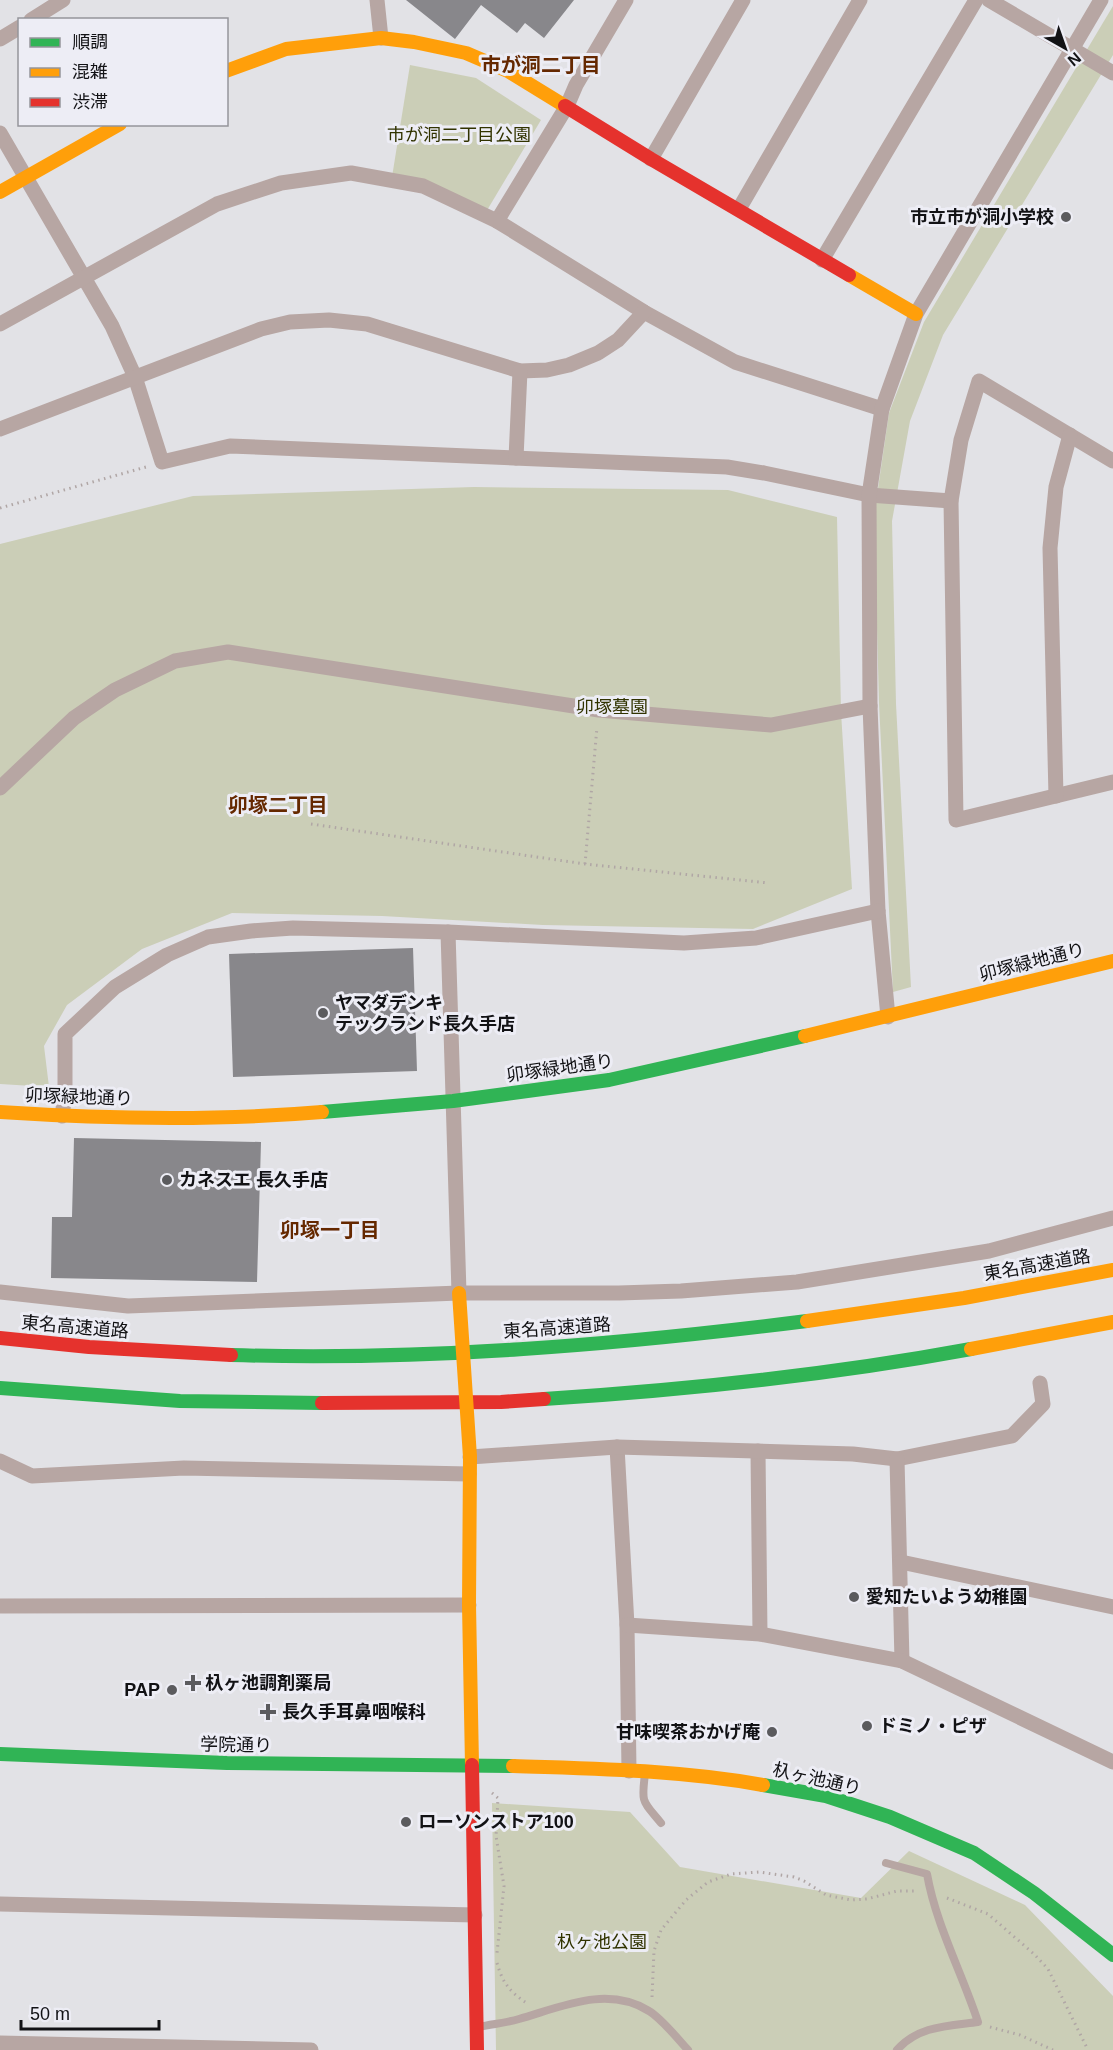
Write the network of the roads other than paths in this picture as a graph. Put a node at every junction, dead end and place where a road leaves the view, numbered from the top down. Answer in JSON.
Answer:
{"nodes":[{"id":1,"x":63,"y":0,"type":"edge"},
{"id":2,"x":377,"y":0,"type":"edge"},
{"id":3,"x":627,"y":0,"type":"edge"},
{"id":4,"x":743,"y":0,"type":"edge"},
{"id":5,"x":860,"y":0,"type":"edge"},
{"id":6,"x":976,"y":0,"type":"edge"},
{"id":7,"x":989,"y":0,"type":"edge"},
{"id":8,"x":1101,"y":0,"type":"edge"},
{"id":9,"x":34,"y":18,"type":"edge"},
{"id":10,"x":18,"y":28,"type":"edge"},
{"id":11,"x":381,"y":38,"type":"junction"},
{"id":12,"x":0,"y":39,"type":"edge"},
{"id":13,"x":1073,"y":49,"type":"junction"},
{"id":14,"x":228,"y":70,"type":"edge"},
{"id":15,"x":1113,"y":73,"type":"edge"},
{"id":16,"x":567,"y":106,"type":"junction"},
{"id":17,"x":116,"y":126,"type":"edge"},
{"id":18,"x":0,"y":133,"type":"edge"},
{"id":19,"x":651,"y":159,"type":"junction"},
{"id":20,"x":27,"y":177,"type":"junction"},
{"id":21,"x":0,"y":192,"type":"edge"},
{"id":22,"x":739,"y":209,"type":"junction"},
{"id":23,"x":497,"y":221,"type":"junction"},
{"id":24,"x":822,"y":260,"type":"junction"},
{"id":25,"x":84,"y":277,"type":"junction"},
{"id":26,"x":644,"y":312,"type":"junction"},
{"id":27,"x":916,"y":314,"type":"junction"},
{"id":28,"x":0,"y":324,"type":"edge"},
{"id":29,"x":520,"y":371,"type":"junction"},
{"id":30,"x":135,"y":377,"type":"junction"},
{"id":31,"x":882,"y":409,"type":"junction"},
{"id":32,"x":0,"y":429,"type":"edge"},
{"id":33,"x":1070,"y":435,"type":"junction"},
{"id":34,"x":516,"y":458,"type":"junction"},
{"id":35,"x":1113,"y":460,"type":"edge"},
{"id":36,"x":869,"y":495,"type":"junction"},
{"id":37,"x":951,"y":501,"type":"junction"},
{"id":38,"x":870,"y":706,"type":"junction"},
{"id":39,"x":1113,"y":782,"type":"edge"},
{"id":40,"x":0,"y":788,"type":"edge"},
{"id":41,"x":1056,"y":796,"type":"junction"},
{"id":42,"x":878,"y":911,"type":"junction"},
{"id":43,"x":448,"y":932,"type":"junction"},
{"id":44,"x":1113,"y":961,"type":"edge"},
{"id":45,"x":888,"y":1017,"type":"junction"},
{"id":46,"x":453,"y":1101,"type":"junction"},
{"id":47,"x":0,"y":1112,"type":"edge"},
{"id":48,"x":62,"y":1116,"type":"junction"},
{"id":49,"x":1113,"y":1218,"type":"edge"},
{"id":50,"x":1113,"y":1270,"type":"edge"},
{"id":51,"x":0,"y":1292,"type":"edge"},
{"id":52,"x":459,"y":1293,"type":"junction"},
{"id":53,"x":1113,"y":1322,"type":"edge"},
{"id":54,"x":0,"y":1338,"type":"edge"},
{"id":55,"x":1040,"y":1383,"type":"dead end"},
{"id":56,"x":0,"y":1388,"type":"edge"},
{"id":57,"x":617,"y":1447,"type":"junction"},
{"id":58,"x":758,"y":1451,"type":"junction"},
{"id":59,"x":470,"y":1457,"type":"junction"},
{"id":60,"x":897,"y":1459,"type":"junction"},
{"id":61,"x":0,"y":1461,"type":"edge"},
{"id":62,"x":469,"y":1474,"type":"junction"},
{"id":63,"x":901,"y":1562,"type":"junction"},
{"id":64,"x":469,"y":1605,"type":"junction"},
{"id":65,"x":0,"y":1606,"type":"edge"},
{"id":66,"x":1113,"y":1606,"type":"edge"},
{"id":67,"x":627,"y":1625,"type":"junction"},
{"id":68,"x":760,"y":1634,"type":"junction"},
{"id":69,"x":902,"y":1662,"type":"junction"},
{"id":70,"x":0,"y":1754,"type":"edge"},
{"id":71,"x":1113,"y":1762,"type":"edge"},
{"id":72,"x":472,"y":1764,"type":"junction"},
{"id":73,"x":629,"y":1772,"type":"junction"},
{"id":74,"x":645,"y":1773,"type":"junction"},
{"id":75,"x":661,"y":1823,"type":"dead end"},
{"id":76,"x":886,"y":1863,"type":"dead end"},
{"id":77,"x":0,"y":1904,"type":"edge"},
{"id":78,"x":475,"y":1915,"type":"junction"},
{"id":79,"x":1113,"y":1955,"type":"edge"},
{"id":80,"x":477,"y":2027,"type":"junction"},
{"id":81,"x":0,"y":2043,"type":"edge"},
{"id":82,"x":311,"y":2050,"type":"edge"},
{"id":83,"x":477,"y":2050,"type":"edge"},
{"id":84,"x":688,"y":2050,"type":"edge"},
{"id":85,"x":897,"y":2050,"type":"edge"}],
"edges":[{"from":1,"to":9,"type":"street"},
{"from":2,"to":11,"type":"street"},
{"from":3,"to":16,"type":"street"},
{"from":4,"to":19,"type":"street"},
{"from":5,"to":22,"type":"street"},
{"from":6,"to":24,"type":"street"},
{"from":7,"to":13,"type":"street"},
{"from":8,"to":13,"type":"street"},
{"from":10,"to":12,"type":"street"},
{"from":11,"to":14,"type":"main road"},
{"from":11,"to":16,"type":"main road"},
{"from":13,"to":15,"type":"street"},
{"from":13,"to":27,"type":"street"},
{"from":16,"to":19,"type":"main road"},
{"from":16,"to":23,"type":"street"},
{"from":17,"to":20,"type":"main road"},
{"from":18,"to":20,"type":"street"},
{"from":19,"to":22,"type":"main road"},
{"from":20,"to":21,"type":"main road"},
{"from":20,"to":25,"type":"street"},
{"from":22,"to":24,"type":"main road"},
{"from":23,"to":25,"type":"street"},
{"from":23,"to":26,"type":"street"},
{"from":24,"to":27,"type":"main road"},
{"from":25,"to":28,"type":"street"},
{"from":25,"to":30,"type":"street"},
{"from":26,"to":29,"type":"street"},
{"from":26,"to":31,"type":"street"},
{"from":27,"to":31,"type":"street"},
{"from":29,"to":30,"type":"street"},
{"from":29,"to":34,"type":"street"},
{"from":30,"to":32,"type":"street"},
{"from":30,"to":34,"type":"street"},
{"from":31,"to":36,"type":"street"},
{"from":33,"to":35,"type":"street"},
{"from":33,"to":37,"type":"street"},
{"from":33,"to":41,"type":"street"},
{"from":34,"to":36,"type":"street"},
{"from":36,"to":37,"type":"street"},
{"from":36,"to":38,"type":"street"},
{"from":37,"to":41,"type":"street"},
{"from":38,"to":40,"type":"street"},
{"from":38,"to":42,"type":"street"},
{"from":39,"to":41,"type":"street"},
{"from":42,"to":43,"type":"street"},
{"from":42,"to":45,"type":"street"},
{"from":43,"to":46,"type":"street"},
{"from":43,"to":48,"type":"street"},
{"from":44,"to":45,"type":"main road","name":"卯塚緑地通り"},
{"from":45,"to":46,"type":"main road","name":"卯塚緑地通り"},
{"from":46,"to":48,"type":"main road","name":"卯塚緑地通り"},
{"from":46,"to":52,"type":"street"},
{"from":47,"to":48,"type":"main road","name":"卯塚緑地通り"},
{"from":49,"to":52,"type":"street"},
{"from":50,"to":54,"type":"main road","name":"東名高速道路"},
{"from":51,"to":52,"type":"street"},
{"from":52,"to":59,"type":"main road","bridge":true},
{"from":53,"to":56,"type":"main road"},
{"from":55,"to":60,"type":"street"},
{"from":57,"to":58,"type":"street"},
{"from":57,"to":59,"type":"street"},
{"from":57,"to":67,"type":"street"},
{"from":58,"to":60,"type":"street"},
{"from":58,"to":68,"type":"street"},
{"from":59,"to":62,"type":"main road"},
{"from":60,"to":63,"type":"street"},
{"from":61,"to":62,"type":"street"},
{"from":62,"to":64,"type":"main road"},
{"from":63,"to":66,"type":"street"},
{"from":63,"to":69,"type":"street"},
{"from":64,"to":65,"type":"street"},
{"from":64,"to":72,"type":"main road"},
{"from":67,"to":68,"type":"street"},
{"from":67,"to":73,"type":"street"},
{"from":68,"to":69,"type":"street"},
{"from":69,"to":71,"type":"street"},
{"from":70,"to":72,"type":"main road","name":"学院通り"},
{"from":72,"to":73,"type":"main road","name":"杁ヶ池通り"},
{"from":72,"to":78,"type":"main road"},
{"from":73,"to":74,"type":"main road","name":"杁ヶ池通り"},
{"from":74,"to":75,"type":"lane"},
{"from":74,"to":79,"type":"main road","name":"杁ヶ池通り"},
{"from":76,"to":85,"type":"lane"},
{"from":77,"to":78,"type":"street"},
{"from":78,"to":80,"type":"main road"},
{"from":80,"to":83,"type":"main road"},
{"from":80,"to":84,"type":"lane"},
{"from":81,"to":82,"type":"street"}]}
